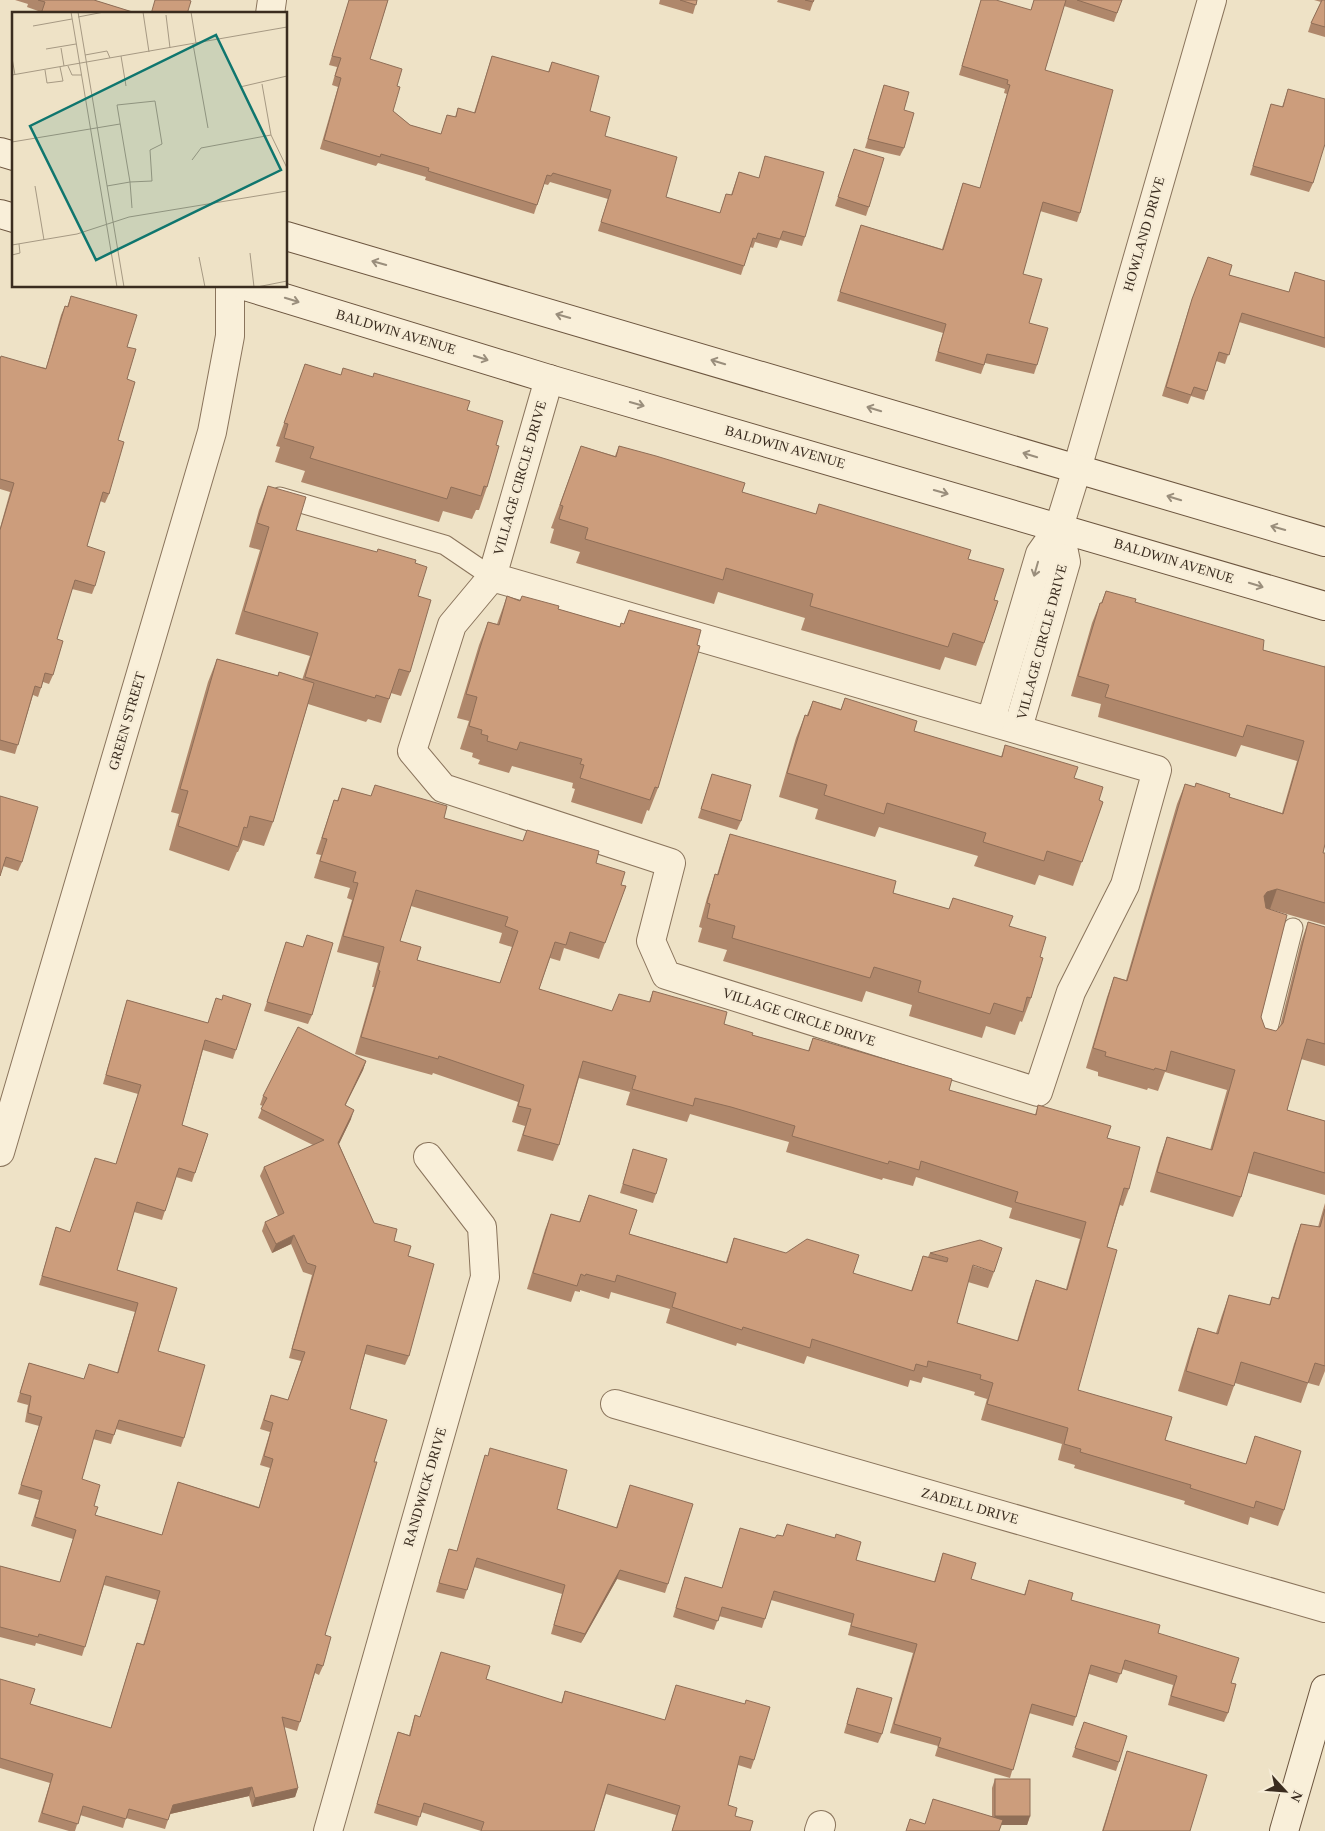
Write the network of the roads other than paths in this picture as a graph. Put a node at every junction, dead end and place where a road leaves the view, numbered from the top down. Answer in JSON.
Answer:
{"nodes":[{"id":1,"x":1212,"y":0,"type":"edge"},
{"id":2,"x":288,"y":237,"type":"edge"},
{"id":3,"x":230,"y":288,"type":"edge"},
{"id":4,"x":252,"y":288,"type":"edge"},
{"id":5,"x":549,"y":379,"type":"junction"},
{"id":6,"x":1077,"y":469,"type":"junction"},
{"id":7,"x":273,"y":495,"type":"edge"},
{"id":8,"x":1059,"y":526,"type":"junction"},
{"id":9,"x":1325,"y":542,"type":"edge"},
{"id":10,"x":492,"y":577,"type":"junction"},
{"id":11,"x":1325,"y":606,"type":"edge"},
{"id":12,"x":991,"y":720,"type":"junction"},
{"id":13,"x":1018,"y":728,"type":"junction"},
{"id":14,"x":1293,"y":928,"type":"edge"},
{"id":15,"x":1265,"y":1040,"type":"edge"},
{"id":16,"x":0,"y":1152,"type":"edge"},
{"id":17,"x":428,"y":1157,"type":"dead end"},
{"id":18,"x":615,"y":1404,"type":"dead end"},
{"id":19,"x":1325,"y":1608,"type":"edge"},
{"id":20,"x":1325,"y":1689,"type":"edge"},
{"id":21,"x":328,"y":1831,"type":"edge"},
{"id":22,"x":1284,"y":1831,"type":"edge"}],
"edges":[{"from":1,"to":6,"type":"street","name":"HOWLAND DRIVE"},
{"from":6,"to":2,"type":"street","one_way":true},
{"from":3,"to":16,"type":"street","name":"GREEN STREET"},
{"from":4,"to":5,"type":"street","name":"BALDWIN AVENUE","one_way":true},
{"from":5,"to":8,"type":"street","name":"BALDWIN AVENUE","one_way":true},
{"from":5,"to":10,"type":"street","name":"VILLAGE CIRCLE DRIVE"},
{"from":6,"to":8,"type":"street","name":"VILLAGE CIRCLE DRIVE"},
{"from":9,"to":6,"type":"street","one_way":true},
{"from":7,"to":10,"type":"lane"},
{"from":8,"to":11,"type":"street","name":"BALDWIN AVENUE","one_way":true},
{"from":8,"to":12,"type":"street","name":"VILLAGE CIRCLE DRIVE","one_way":true},
{"from":8,"to":13,"type":"street","name":"VILLAGE CIRCLE DRIVE"},
{"from":10,"to":12,"type":"street","name":"VILLAGE CIRCLE DRIVE"},
{"from":10,"to":13,"type":"street","name":"VILLAGE CIRCLE DRIVE"},
{"from":12,"to":13,"type":"street","name":"VILLAGE CIRCLE DRIVE"},
{"from":14,"to":15,"type":"lane"},
{"from":17,"to":21,"type":"street","name":"RANDWICK DRIVE"},
{"from":18,"to":19,"type":"street","name":"ZADELL DRIVE"},
{"from":20,"to":22,"type":"street"}]}
